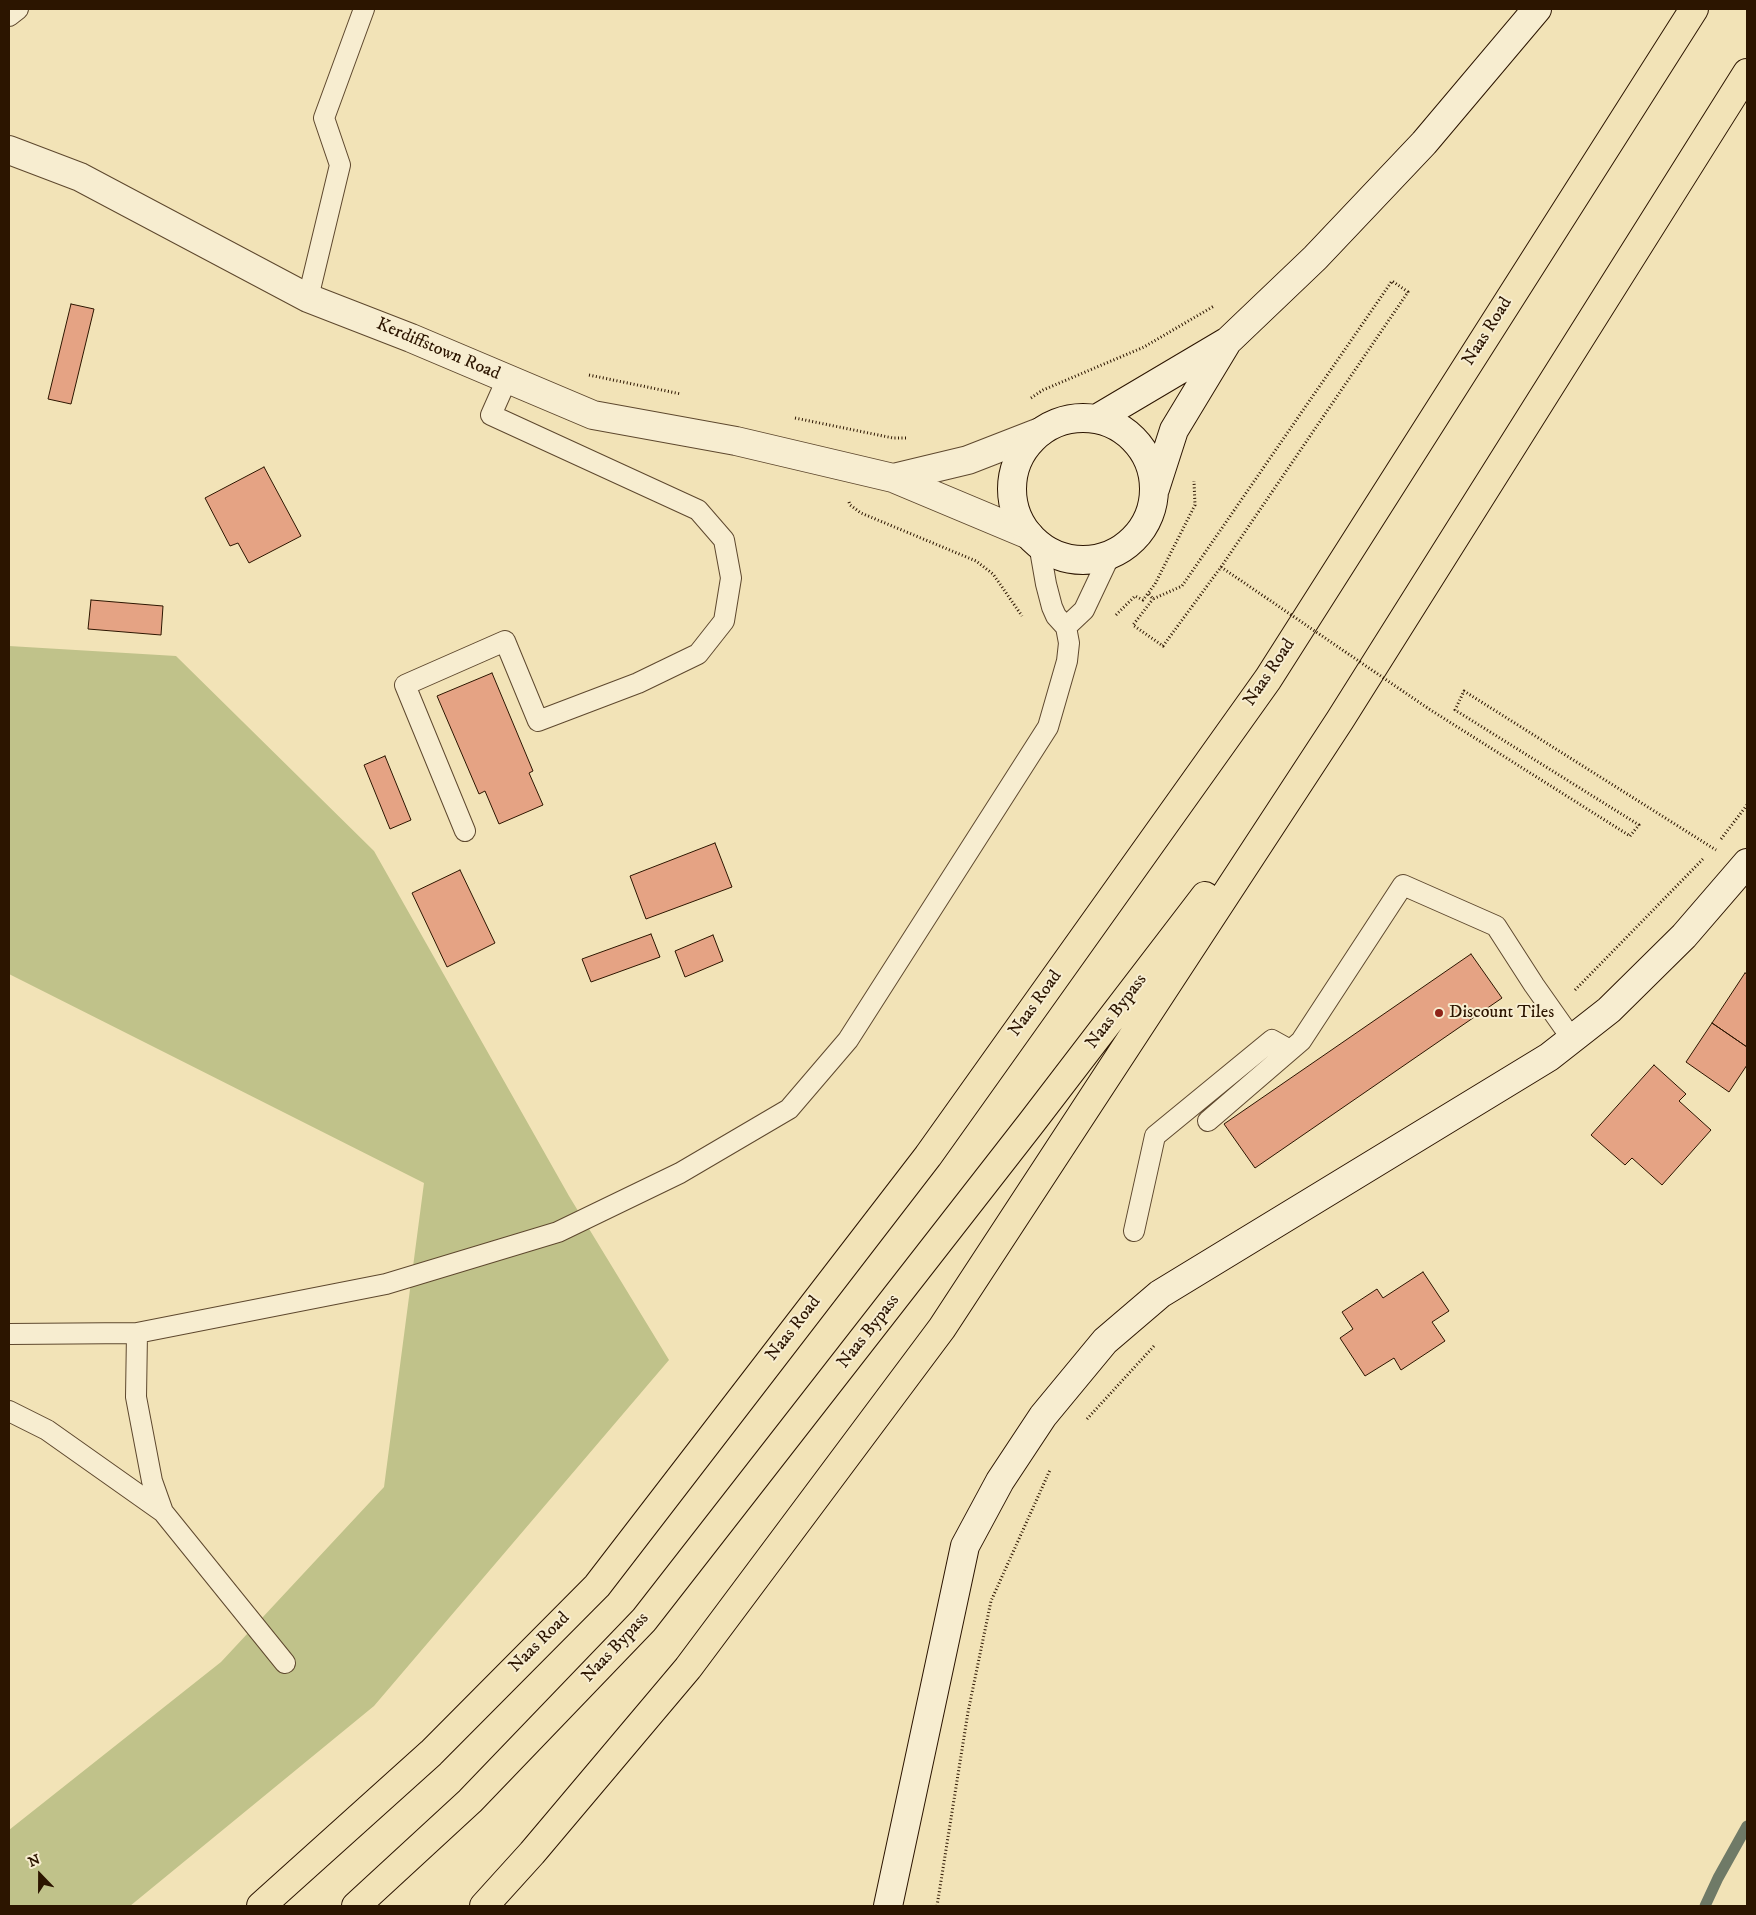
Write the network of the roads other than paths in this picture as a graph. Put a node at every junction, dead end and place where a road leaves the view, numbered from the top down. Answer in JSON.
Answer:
{"nodes":[{"id":1,"x":18,"y":9,"type":"edge"},
{"id":2,"x":364,"y":9,"type":"edge"},
{"id":3,"x":1537,"y":9,"type":"edge"},
{"id":4,"x":1694,"y":9,"type":"edge"},
{"id":5,"x":9,"y":16,"type":"edge"},
{"id":6,"x":1747,"y":72,"type":"edge"},
{"id":7,"x":9,"y":150,"type":"edge"},
{"id":8,"x":308,"y":298,"type":"junction"},
{"id":9,"x":1233,"y":336,"type":"junction"},
{"id":10,"x":507,"y":379,"type":"junction"},
{"id":11,"x":1098,"y":418,"type":"junction"},
{"id":12,"x":1040,"y":432,"type":"junction"},
{"id":13,"x":893,"y":478,"type":"junction"},
{"id":14,"x":1155,"y":491,"type":"junction"},
{"id":15,"x":1034,"y":539,"type":"junction"},
{"id":16,"x":1110,"y":555,"type":"junction"},
{"id":17,"x":1066,"y":627,"type":"junction"},
{"id":18,"x":1340,"y":720,"type":"junction"},
{"id":19,"x":465,"y":831,"type":"dead end"},
{"id":20,"x":1746,"y":865,"type":"edge"},
{"id":21,"x":1572,"y":1038,"type":"junction"},
{"id":22,"x":1290,"y":1050,"type":"junction"},
{"id":23,"x":1208,"y":1121,"type":"dead end"},
{"id":24,"x":1134,"y":1231,"type":"dead end"},
{"id":25,"x":137,"y":1333,"type":"junction"},
{"id":26,"x":9,"y":1334,"type":"edge"},
{"id":27,"x":9,"y":1412,"type":"edge"},
{"id":28,"x":163,"y":1512,"type":"junction"},
{"id":29,"x":285,"y":1663,"type":"dead end"},
{"id":30,"x":261,"y":1906,"type":"edge"},
{"id":31,"x":356,"y":1906,"type":"edge"},
{"id":32,"x":484,"y":1906,"type":"edge"},
{"id":33,"x":888,"y":1906,"type":"edge"}],
"edges":[{"from":1,"to":5,"type":"lane"},
{"from":2,"to":8,"type":"lane"},
{"from":3,"to":9,"type":"street"},
{"from":4,"to":30,"type":"highway","name":"Naas Road"},
{"from":6,"to":18,"type":"highway"},
{"from":7,"to":8,"type":"street","name":"Kerdiffstown Road"},
{"from":8,"to":10,"type":"street","name":"Kerdiffstown Road"},
{"from":9,"to":11,"type":"street"},
{"from":9,"to":14,"type":"street"},
{"from":10,"to":13,"type":"street","name":"Kerdiffstown Road"},
{"from":10,"to":19,"type":"lane"},
{"from":11,"to":12,"type":"street"},
{"from":11,"to":14,"type":"street"},
{"from":12,"to":13,"type":"street"},
{"from":12,"to":15,"type":"street"},
{"from":13,"to":15,"type":"street","name":"Kerdiffstown Road"},
{"from":14,"to":16,"type":"street"},
{"from":15,"to":16,"type":"street"},
{"from":15,"to":17,"type":"lane"},
{"from":16,"to":17,"type":"lane"},
{"from":17,"to":25,"type":"lane"},
{"from":18,"to":31,"type":"highway","name":"Naas Bypass"},
{"from":18,"to":32,"type":"highway"},
{"from":20,"to":21,"type":"street"},
{"from":21,"to":22,"type":"lane"},
{"from":21,"to":33,"type":"street"},
{"from":22,"to":23,"type":"lane"},
{"from":22,"to":24,"type":"lane"},
{"from":25,"to":26,"type":"lane"},
{"from":25,"to":28,"type":"lane"},
{"from":27,"to":28,"type":"lane"},
{"from":28,"to":29,"type":"lane"}]}
